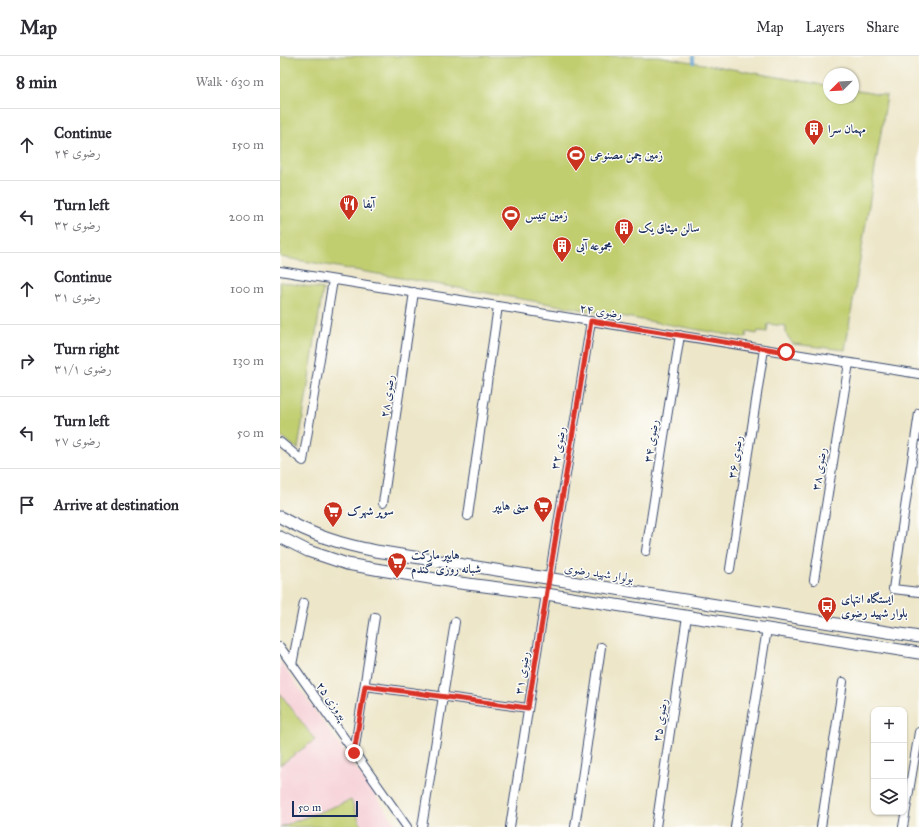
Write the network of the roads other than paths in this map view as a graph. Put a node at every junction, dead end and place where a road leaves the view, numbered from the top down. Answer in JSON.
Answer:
{"nodes":[{"id":1,"x":280,"y":271,"type":"edge"},
{"id":2,"x":333,"y":280,"type":"junction"},
{"id":3,"x":414,"y":292,"type":"junction"},
{"id":4,"x":498,"y":306,"type":"junction"},
{"id":5,"x":591,"y":321,"type":"junction"},
{"id":6,"x":680,"y":336,"type":"junction"},
{"id":7,"x":764,"y":349,"type":"junction"},
{"id":8,"x":849,"y":362,"type":"junction"},
{"id":9,"x":919,"y":374,"type":"edge"},
{"id":10,"x":919,"y":413,"type":"edge"},
{"id":11,"x":280,"y":442,"type":"edge"},
{"id":12,"x":383,"y":503,"type":"dead end"},
{"id":13,"x":468,"y":516,"type":"dead end"},
{"id":14,"x":280,"y":517,"type":"edge"},
{"id":15,"x":280,"y":537,"type":"edge"},
{"id":16,"x":646,"y":551,"type":"dead end"},
{"id":17,"x":730,"y":569,"type":"dead end"},
{"id":18,"x":549,"y":579,"type":"junction"},
{"id":19,"x":814,"y":580,"type":"dead end"},
{"id":20,"x":919,"y":592,"type":"edge"},
{"id":21,"x":546,"y":594,"type":"junction"},
{"id":22,"x":304,"y":603,"type":"dead end"},
{"id":23,"x":687,"y":616,"type":"junction"},
{"id":24,"x":375,"y":617,"type":"dead end"},
{"id":25,"x":455,"y":622,"type":"dead end"},
{"id":26,"x":767,"y":629,"type":"junction"},
{"id":27,"x":919,"y":637,"type":"edge"},
{"id":28,"x":280,"y":647,"type":"edge"},
{"id":29,"x":601,"y":647,"type":"dead end"},
{"id":30,"x":919,"y":653,"type":"edge"},
{"id":31,"x":292,"y":665,"type":"junction"},
{"id":32,"x":843,"y":682,"type":"dead end"},
{"id":33,"x":365,"y":686,"type":"junction"},
{"id":34,"x":443,"y":697,"type":"junction"},
{"id":35,"x":528,"y":708,"type":"junction"},
{"id":36,"x":919,"y":732,"type":"edge"},
{"id":37,"x":354,"y":753,"type":"junction"},
{"id":38,"x":406,"y":827,"type":"edge"},
{"id":39,"x":422,"y":827,"type":"edge"},
{"id":40,"x":510,"y":827,"type":"edge"},
{"id":41,"x":575,"y":827,"type":"edge"},
{"id":42,"x":656,"y":827,"type":"edge"},
{"id":43,"x":735,"y":827,"type":"edge"},
{"id":44,"x":821,"y":827,"type":"edge"},
{"id":45,"x":903,"y":827,"type":"edge"}],
"edges":[{"from":1,"to":2,"type":"street","name":"رضوی ۲۴"},
{"from":2,"to":3,"type":"street","name":"رضوی ۲۴"},
{"from":2,"to":11,"type":"street"},
{"from":3,"to":4,"type":"street","name":"رضوی ۲۴"},
{"from":3,"to":12,"type":"street","name":"رضوی ۲۸"},
{"from":4,"to":5,"type":"street","name":"رضوی ۲۴"},
{"from":4,"to":13,"type":"street"},
{"from":5,"to":6,"type":"street","name":"رضوی ۲۴"},
{"from":5,"to":18,"type":"street","name":"رضوی ۳۲"},
{"from":6,"to":7,"type":"street","name":"رضوی ۲۴"},
{"from":6,"to":16,"type":"street","name":"رضوی ۳۴"},
{"from":7,"to":8,"type":"street","name":"رضوی ۲۴"},
{"from":7,"to":17,"type":"street","name":"رضوی ۳۶"},
{"from":8,"to":9,"type":"street","name":"رضوی ۲۴"},
{"from":8,"to":19,"type":"street","name":"رضوی ۳۸"},
{"from":10,"to":20,"type":"street"},
{"from":14,"to":18,"type":"street","name":"بولوار شهید رضوی"},
{"from":15,"to":21,"type":"street"},
{"from":18,"to":21,"type":"street"},
{"from":18,"to":27,"type":"street","name":"بولوار شهید رضوی"},
{"from":21,"to":23,"type":"street"},
{"from":21,"to":35,"type":"street","name":"رضوی ۳۱"},
{"from":22,"to":31,"type":"street"},
{"from":23,"to":26,"type":"street"},
{"from":23,"to":42,"type":"street","name":"رضوی ۳۵"},
{"from":24,"to":33,"type":"street"},
{"from":25,"to":34,"type":"street"},
{"from":26,"to":30,"type":"street"},
{"from":26,"to":43,"type":"street"},
{"from":28,"to":31,"type":"street","name":"پیروزی ۲۵"},
{"from":29,"to":41,"type":"street"},
{"from":31,"to":37,"type":"street","name":"پیروزی ۲۵"},
{"from":32,"to":44,"type":"street"},
{"from":33,"to":34,"type":"street"},
{"from":33,"to":37,"type":"street"},
{"from":34,"to":35,"type":"street"},
{"from":34,"to":39,"type":"street"},
{"from":35,"to":40,"type":"street","name":"رضوی ۳۱"},
{"from":36,"to":45,"type":"street"},
{"from":37,"to":38,"type":"street","name":"پیروزی ۲۵"}]}
